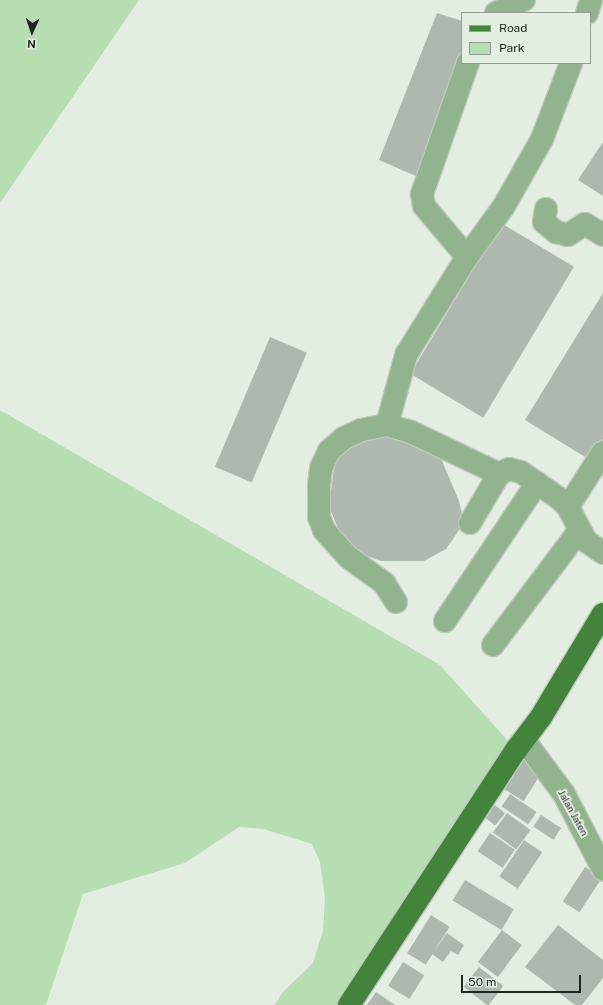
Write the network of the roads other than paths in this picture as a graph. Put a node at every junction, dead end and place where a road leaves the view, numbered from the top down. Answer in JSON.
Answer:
{"nodes":[{"id":1,"x":524,"y":0,"type":"edge"},
{"id":2,"x":591,"y":0,"type":"edge"},
{"id":3,"x":498,"y":12,"type":"edge"},
{"id":4,"x":587,"y":12,"type":"edge"},
{"id":5,"x":468,"y":64,"type":"edge"},
{"id":6,"x":571,"y":64,"type":"edge"},
{"id":7,"x":546,"y":209,"type":"dead end"},
{"id":8,"x":603,"y":235,"type":"edge"},
{"id":9,"x":467,"y":257,"type":"junction"},
{"id":10,"x":387,"y":425,"type":"junction"},
{"id":11,"x":603,"y":452,"type":"edge"},
{"id":12,"x":498,"y":474,"type":"junction"},
{"id":13,"x":537,"y":483,"type":"junction"},
{"id":14,"x":568,"y":507,"type":"junction"},
{"id":15,"x":470,"y":523,"type":"dead end"},
{"id":16,"x":579,"y":531,"type":"junction"},
{"id":17,"x":603,"y":554,"type":"edge"},
{"id":18,"x":396,"y":602,"type":"dead end"},
{"id":19,"x":603,"y":614,"type":"edge"},
{"id":20,"x":445,"y":621,"type":"dead end"},
{"id":21,"x":493,"y":645,"type":"dead end"},
{"id":22,"x":524,"y":740,"type":"junction"},
{"id":23,"x":603,"y":869,"type":"edge"},
{"id":24,"x":349,"y":1005,"type":"edge"}],
"edges":[{"from":1,"to":3,"type":"street"},
{"from":2,"to":4,"type":"street"},
{"from":5,"to":9,"type":"street"},
{"from":6,"to":9,"type":"street"},
{"from":7,"to":8,"type":"street"},
{"from":9,"to":10,"type":"street"},
{"from":10,"to":12,"type":"street"},
{"from":10,"to":18,"type":"street"},
{"from":11,"to":14,"type":"street"},
{"from":12,"to":13,"type":"street"},
{"from":12,"to":15,"type":"street"},
{"from":13,"to":14,"type":"street"},
{"from":13,"to":20,"type":"street"},
{"from":14,"to":16,"type":"street"},
{"from":16,"to":17,"type":"street"},
{"from":16,"to":21,"type":"street"},
{"from":19,"to":22,"type":"main road"},
{"from":22,"to":23,"type":"street","name":"Jalan Jaten"},
{"from":22,"to":24,"type":"main road"}]}
